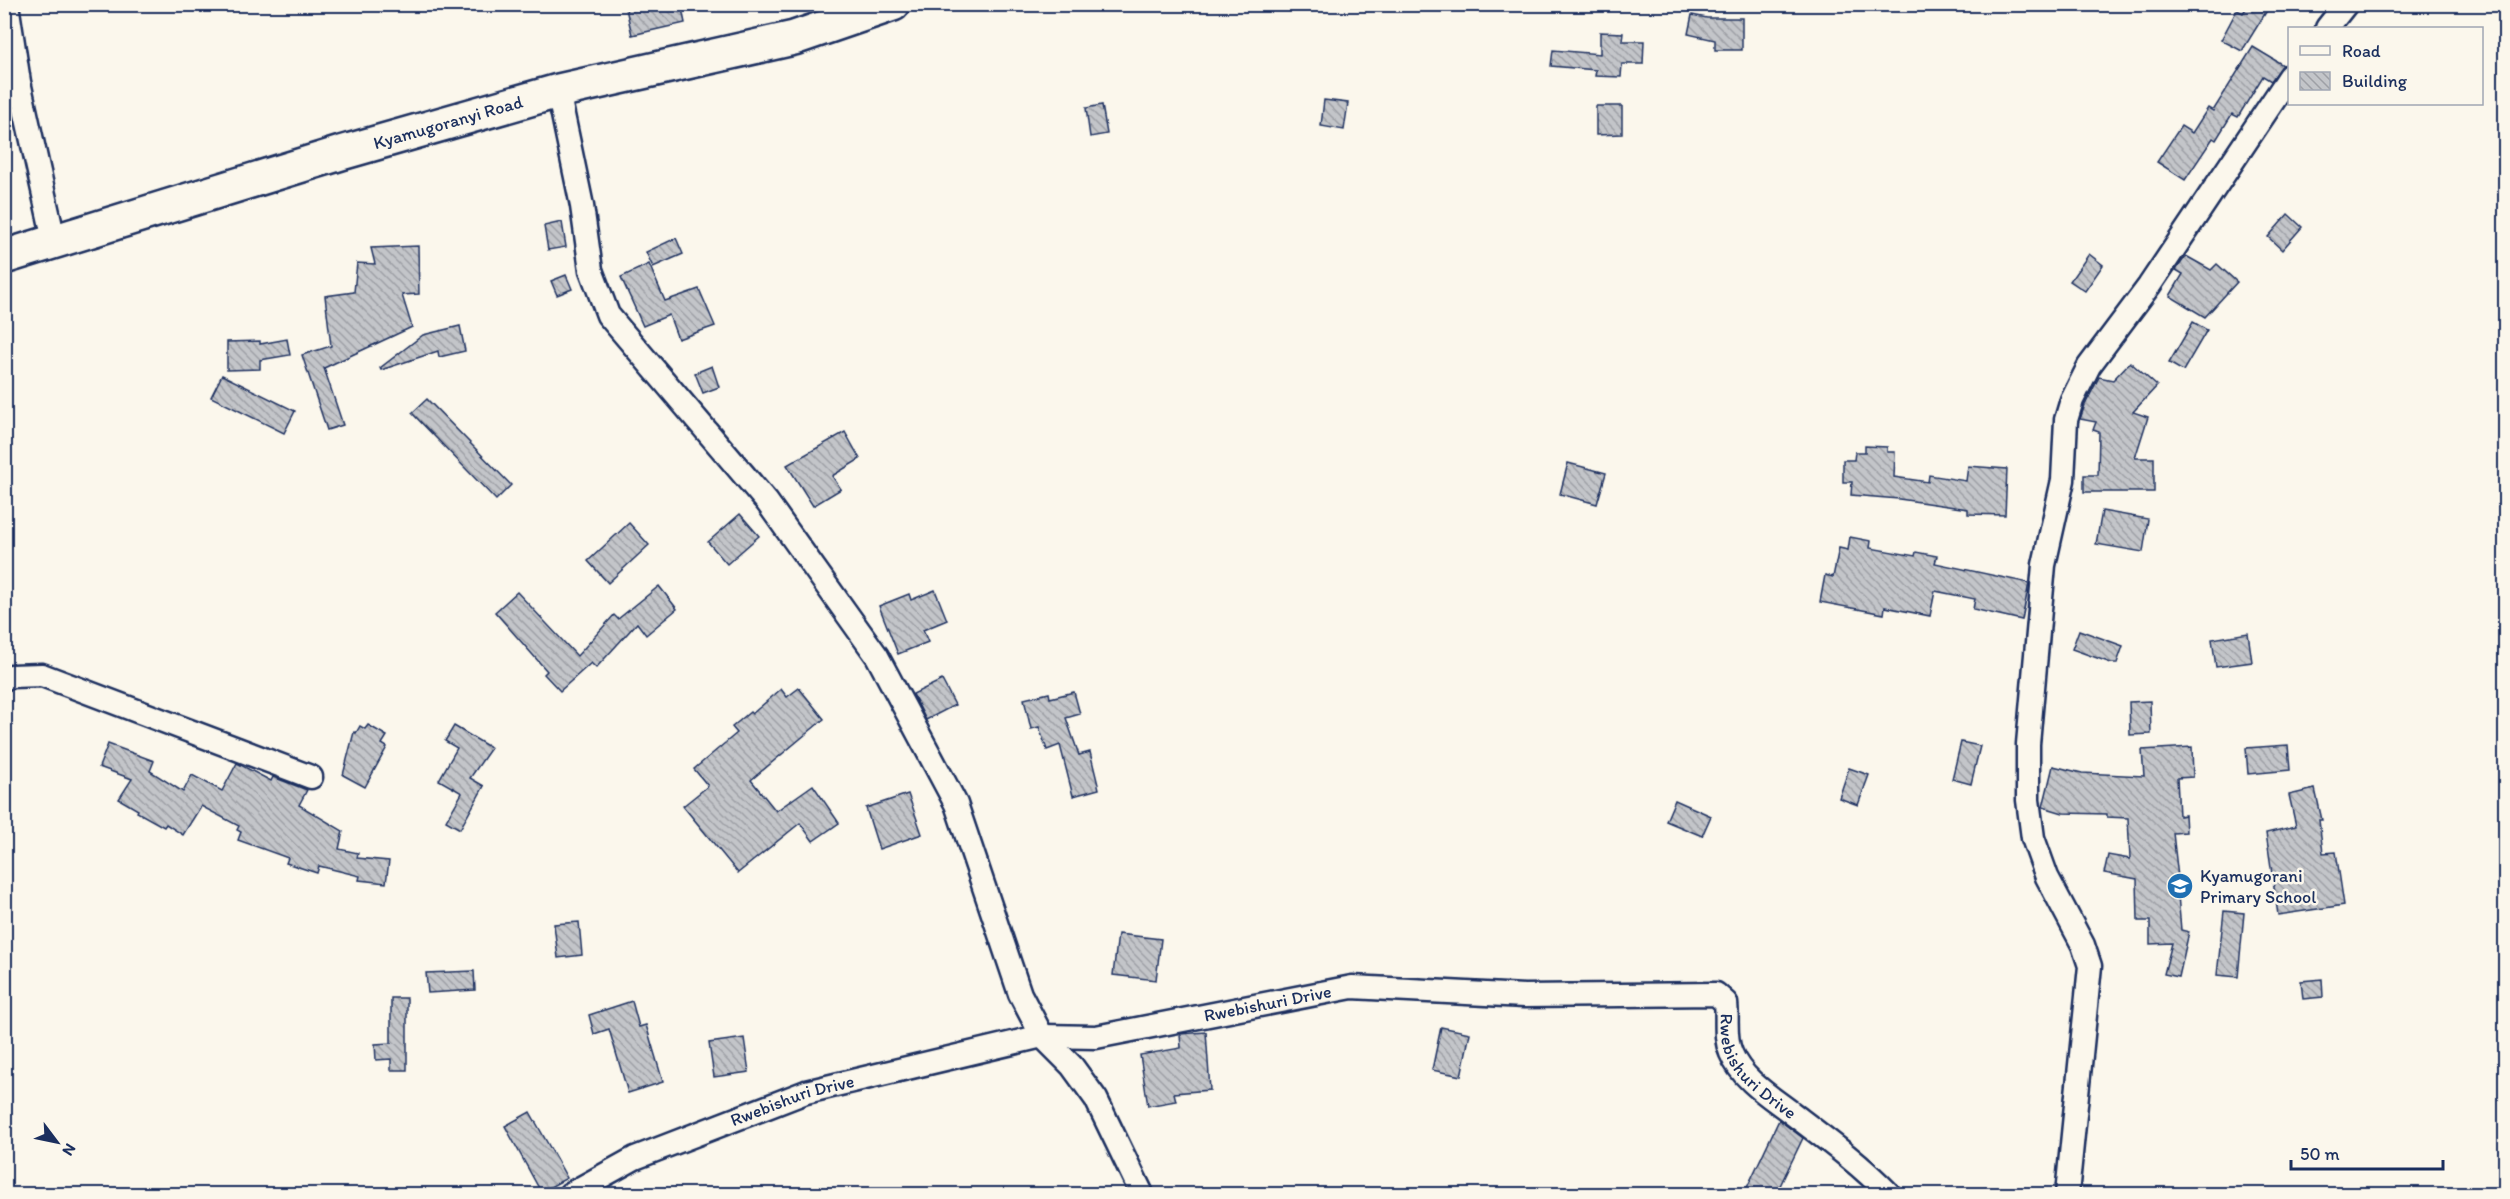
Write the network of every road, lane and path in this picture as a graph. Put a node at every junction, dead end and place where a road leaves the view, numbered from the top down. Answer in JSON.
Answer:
{"nodes":[{"id":1,"x":7,"y":4,"type":"edge"},
{"id":2,"x":893,"y":4,"type":"edge"},
{"id":3,"x":2346,"y":4,"type":"edge"},
{"id":4,"x":2328,"y":27,"type":"edge"},
{"id":5,"x":2288,"y":78,"type":"edge"},
{"id":6,"x":558,"y":91,"type":"junction"},
{"id":7,"x":54,"y":240,"type":"junction"},
{"id":8,"x":4,"y":257,"type":"edge"},
{"id":9,"x":4,"y":679,"type":"edge"},
{"id":10,"x":311,"y":777,"type":"dead end"},
{"id":11,"x":1042,"y":1036,"type":"junction"},
{"id":12,"x":570,"y":1194,"type":"edge"},
{"id":13,"x":1142,"y":1194,"type":"edge"},
{"id":14,"x":1889,"y":1194,"type":"edge"},
{"id":15,"x":2067,"y":1194,"type":"edge"}],
"edges":[{"from":1,"to":7,"type":"street"},
{"from":2,"to":6,"type":"street","name":"Kyamugoranyi Road"},
{"from":3,"to":4,"type":"street"},
{"from":5,"to":15,"type":"street"},
{"from":6,"to":7,"type":"street","name":"Kyamugoranyi Road"},
{"from":6,"to":11,"type":"street"},
{"from":7,"to":8,"type":"street","name":"Kyamugoranyi Road"},
{"from":9,"to":10,"type":"street"},
{"from":11,"to":12,"type":"street","name":"Rwebishuri Drive"},
{"from":11,"to":13,"type":"street"},
{"from":11,"to":14,"type":"street","name":"Rwebishuri Drive"}]}
